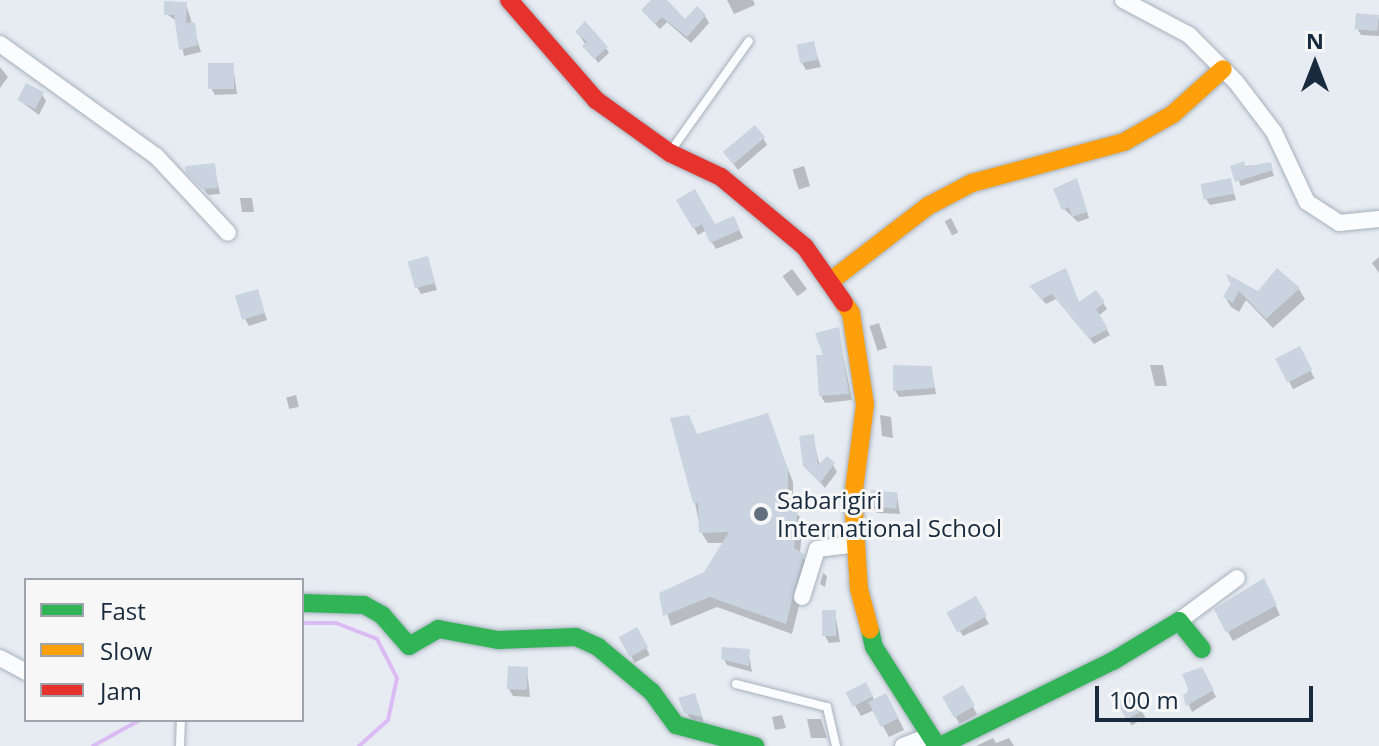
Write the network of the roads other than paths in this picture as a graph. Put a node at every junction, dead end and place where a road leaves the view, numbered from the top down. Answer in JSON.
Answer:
{"nodes":[{"id":1,"x":509,"y":0,"type":"edge"},
{"id":2,"x":1123,"y":0,"type":"edge"},
{"id":3,"x":749,"y":41,"type":"dead end"},
{"id":4,"x":0,"y":44,"type":"edge"},
{"id":5,"x":1223,"y":69,"type":"junction"},
{"id":6,"x":670,"y":153,"type":"junction"},
{"id":7,"x":1379,"y":219,"type":"edge"},
{"id":8,"x":228,"y":233,"type":"dead end"},
{"id":9,"x":832,"y":280,"type":"junction"},
{"id":10,"x":856,"y":544,"type":"junction"},
{"id":11,"x":1237,"y":578,"type":"dead end"},
{"id":12,"x":802,"y":597,"type":"dead end"},
{"id":13,"x":304,"y":603,"type":"edge"},
{"id":14,"x":1179,"y":621,"type":"junction"},
{"id":15,"x":1202,"y":649,"type":"dead end"},
{"id":16,"x":0,"y":658,"type":"edge"},
{"id":17,"x":24,"y":671,"type":"edge"},
{"id":18,"x":736,"y":684,"type":"dead end"},
{"id":19,"x":181,"y":722,"type":"edge"},
{"id":20,"x":935,"y":743,"type":"edge"},
{"id":21,"x":180,"y":746,"type":"edge"},
{"id":22,"x":755,"y":746,"type":"edge"},
{"id":23,"x":836,"y":746,"type":"edge"},
{"id":24,"x":903,"y":746,"type":"edge"}],
"edges":[{"from":1,"to":6,"type":"street"},
{"from":2,"to":5,"type":"street"},
{"from":3,"to":6,"type":"lane"},
{"from":4,"to":8,"type":"street"},
{"from":5,"to":7,"type":"street"},
{"from":5,"to":9,"type":"street"},
{"from":6,"to":9,"type":"street"},
{"from":9,"to":10,"type":"street"},
{"from":10,"to":12,"type":"street"},
{"from":10,"to":20,"type":"street"},
{"from":11,"to":14,"type":"street"},
{"from":13,"to":22,"type":"street"},
{"from":14,"to":15,"type":"street"},
{"from":14,"to":20,"type":"street"},
{"from":16,"to":17,"type":"street"},
{"from":18,"to":23,"type":"lane"},
{"from":19,"to":21,"type":"lane"},
{"from":20,"to":24,"type":"street"}]}
